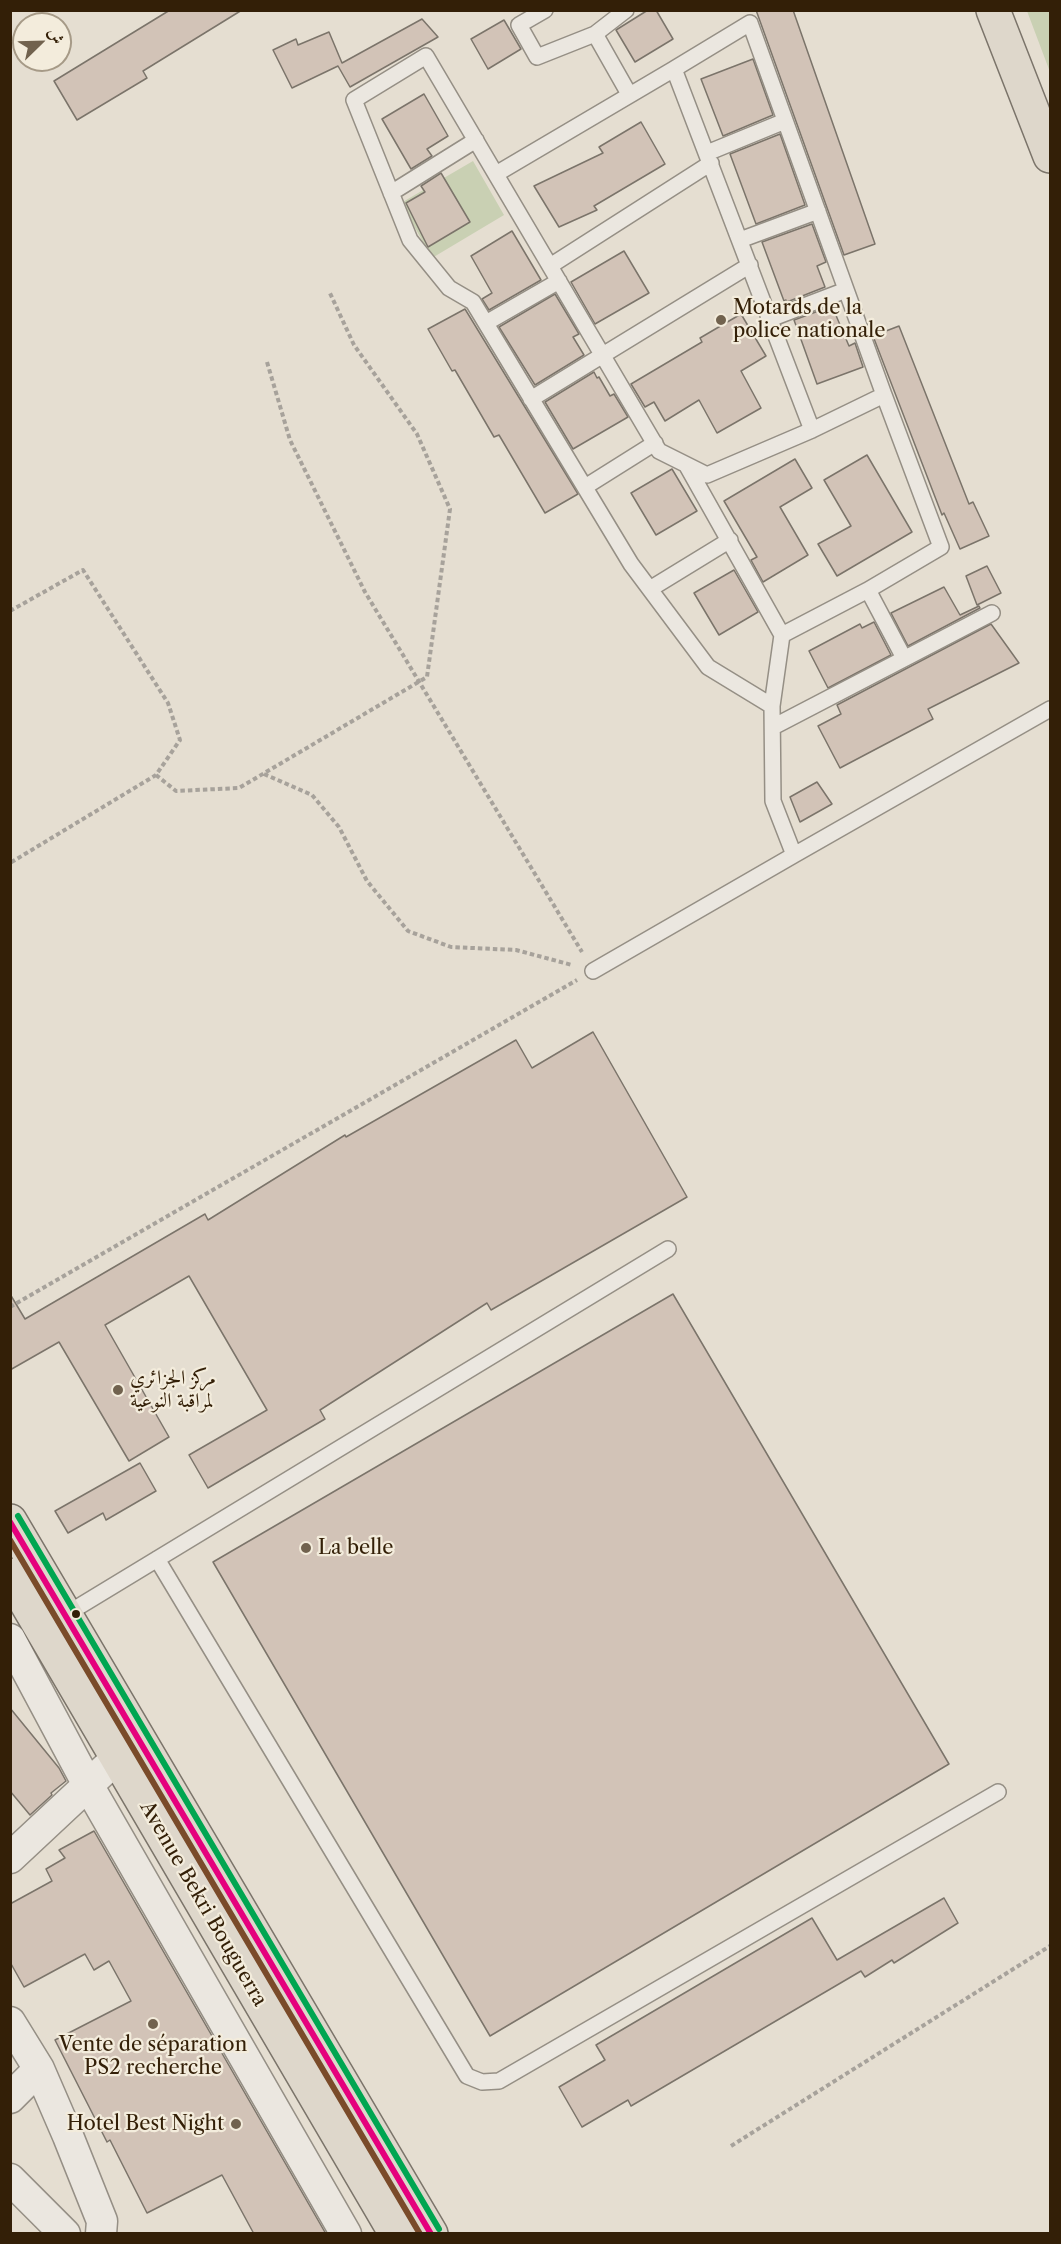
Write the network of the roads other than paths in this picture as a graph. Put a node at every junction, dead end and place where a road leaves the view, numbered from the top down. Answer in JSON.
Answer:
{"nodes":[{"id":1,"x":545,"y":10,"type":"edge"},
{"id":2,"x":626,"y":10,"type":"edge"},
{"id":3,"x":993,"y":10,"type":"edge"},
{"id":4,"x":595,"y":34,"type":"junction"},
{"id":5,"x":674,"y":69,"type":"junction"},
{"id":6,"x":629,"y":94,"type":"junction"},
{"id":7,"x":785,"y":121,"type":"junction"},
{"id":8,"x":476,"y":140,"type":"junction"},
{"id":9,"x":1050,"y":156,"type":"edge"},
{"id":10,"x":709,"y":158,"type":"junction"},
{"id":11,"x":496,"y":174,"type":"junction"},
{"id":12,"x":391,"y":193,"type":"junction"},
{"id":13,"x":818,"y":211,"type":"junction"},
{"id":14,"x":740,"y":240,"type":"junction"},
{"id":15,"x":750,"y":265,"type":"junction"},
{"id":16,"x":550,"y":266,"type":"junction"},
{"id":17,"x":559,"y":281,"type":"junction"},
{"id":18,"x":846,"y":290,"type":"junction"},
{"id":19,"x":770,"y":319,"type":"junction"},
{"id":20,"x":486,"y":323,"type":"junction"},
{"id":21,"x":603,"y":355,"type":"junction"},
{"id":22,"x":884,"y":395,"type":"junction"},
{"id":23,"x":531,"y":399,"type":"junction"},
{"id":24,"x":812,"y":430,"type":"junction"},
{"id":25,"x":655,"y":443,"type":"junction"},
{"id":26,"x":687,"y":466,"type":"junction"},
{"id":27,"x":585,"y":487,"type":"junction"},
{"id":28,"x":730,"y":540,"type":"junction"},
{"id":29,"x":650,"y":589,"type":"junction"},
{"id":30,"x":868,"y":590,"type":"junction"},
{"id":31,"x":992,"y":613,"type":"dead end"},
{"id":32,"x":782,"y":635,"type":"junction"},
{"id":33,"x":904,"y":658,"type":"junction"},
{"id":34,"x":772,"y":706,"type":"junction"},
{"id":35,"x":1050,"y":709,"type":"edge"},
{"id":36,"x":772,"y":727,"type":"junction"},
{"id":37,"x":794,"y":855,"type":"junction"},
{"id":38,"x":593,"y":971,"type":"road end"},
{"id":39,"x":668,"y":1249,"type":"dead end"},
{"id":40,"x":10,"y":1521,"type":"edge"},
{"id":41,"x":157,"y":1559,"type":"junction"},
{"id":42,"x":10,"y":1575,"type":"edge"},
{"id":43,"x":65,"y":1615,"type":"junction"},
{"id":44,"x":10,"y":1639,"type":"edge"},
{"id":45,"x":117,"y":1758,"type":"junction"},
{"id":46,"x":88,"y":1785,"type":"junction"},
{"id":47,"x":998,"y":1792,"type":"dead end"},
{"id":48,"x":10,"y":1858,"type":"edge"},
{"id":49,"x":10,"y":2022,"type":"edge"},
{"id":50,"x":39,"y":2069,"type":"junction"},
{"id":51,"x":10,"y":2098,"type":"edge"},
{"id":52,"x":10,"y":2179,"type":"edge"},
{"id":53,"x":65,"y":2234,"type":"edge"},
{"id":54,"x":101,"y":2234,"type":"edge"},
{"id":55,"x":346,"y":2234,"type":"edge"},
{"id":56,"x":396,"y":2234,"type":"edge"},
{"id":57,"x":431,"y":2234,"type":"edge"}],
"edges":[{"from":1,"to":4,"type":"lane"},
{"from":2,"to":4,"type":"lane"},
{"from":3,"to":9,"type":"highway"},
{"from":4,"to":6,"type":"lane"},
{"from":5,"to":6,"type":"lane"},
{"from":5,"to":7,"type":"lane"},
{"from":5,"to":10,"type":"lane"},
{"from":6,"to":11,"type":"lane"},
{"from":7,"to":10,"type":"lane"},
{"from":7,"to":13,"type":"lane"},
{"from":8,"to":11,"type":"lane"},
{"from":8,"to":12,"type":"lane"},
{"from":8,"to":12,"type":"lane"},
{"from":10,"to":14,"type":"lane"},
{"from":10,"to":16,"type":"lane"},
{"from":11,"to":16,"type":"lane"},
{"from":12,"to":20,"type":"lane"},
{"from":13,"to":14,"type":"lane"},
{"from":13,"to":18,"type":"lane"},
{"from":14,"to":15,"type":"lane"},
{"from":15,"to":19,"type":"lane"},
{"from":15,"to":21,"type":"lane"},
{"from":16,"to":17,"type":"lane"},
{"from":17,"to":20,"type":"lane"},
{"from":17,"to":21,"type":"lane"},
{"from":18,"to":19,"type":"lane"},
{"from":18,"to":22,"type":"lane"},
{"from":19,"to":24,"type":"lane"},
{"from":20,"to":23,"type":"lane"},
{"from":21,"to":23,"type":"lane"},
{"from":21,"to":25,"type":"lane"},
{"from":22,"to":24,"type":"lane"},
{"from":22,"to":30,"type":"lane"},
{"from":23,"to":27,"type":"lane"},
{"from":24,"to":26,"type":"lane"},
{"from":25,"to":26,"type":"lane"},
{"from":25,"to":27,"type":"lane"},
{"from":26,"to":28,"type":"lane"},
{"from":27,"to":29,"type":"lane"},
{"from":28,"to":29,"type":"lane"},
{"from":28,"to":32,"type":"lane"},
{"from":29,"to":34,"type":"lane"},
{"from":30,"to":32,"type":"lane"},
{"from":30,"to":33,"type":"lane"},
{"from":31,"to":33,"type":"lane"},
{"from":32,"to":34,"type":"lane"},
{"from":33,"to":36,"type":"lane"},
{"from":34,"to":36,"type":"lane"},
{"from":35,"to":37,"type":"lane"},
{"from":36,"to":37,"type":"lane"},
{"from":37,"to":38,"type":"lane"},
{"from":39,"to":41,"type":"lane"},
{"from":40,"to":43,"type":"highway","name":"Avenue Bekri Bouguerra"},
{"from":41,"to":43,"type":"lane"},
{"from":41,"to":47,"type":"lane"},
{"from":42,"to":45,"type":"highway","name":"Avenue Bekri Bouguerra"},
{"from":43,"to":57,"type":"highway","name":"Avenue Bekri Bouguerra"},
{"from":44,"to":46,"type":"street"},
{"from":45,"to":46,"type":"street"},
{"from":45,"to":56,"type":"highway","name":"Avenue Bekri Bouguerra"},
{"from":46,"to":48,"type":"street"},
{"from":46,"to":55,"type":"street"},
{"from":49,"to":50,"type":"street"},
{"from":50,"to":51,"type":"street"},
{"from":50,"to":54,"type":"street"},
{"from":52,"to":53,"type":"street"}]}
